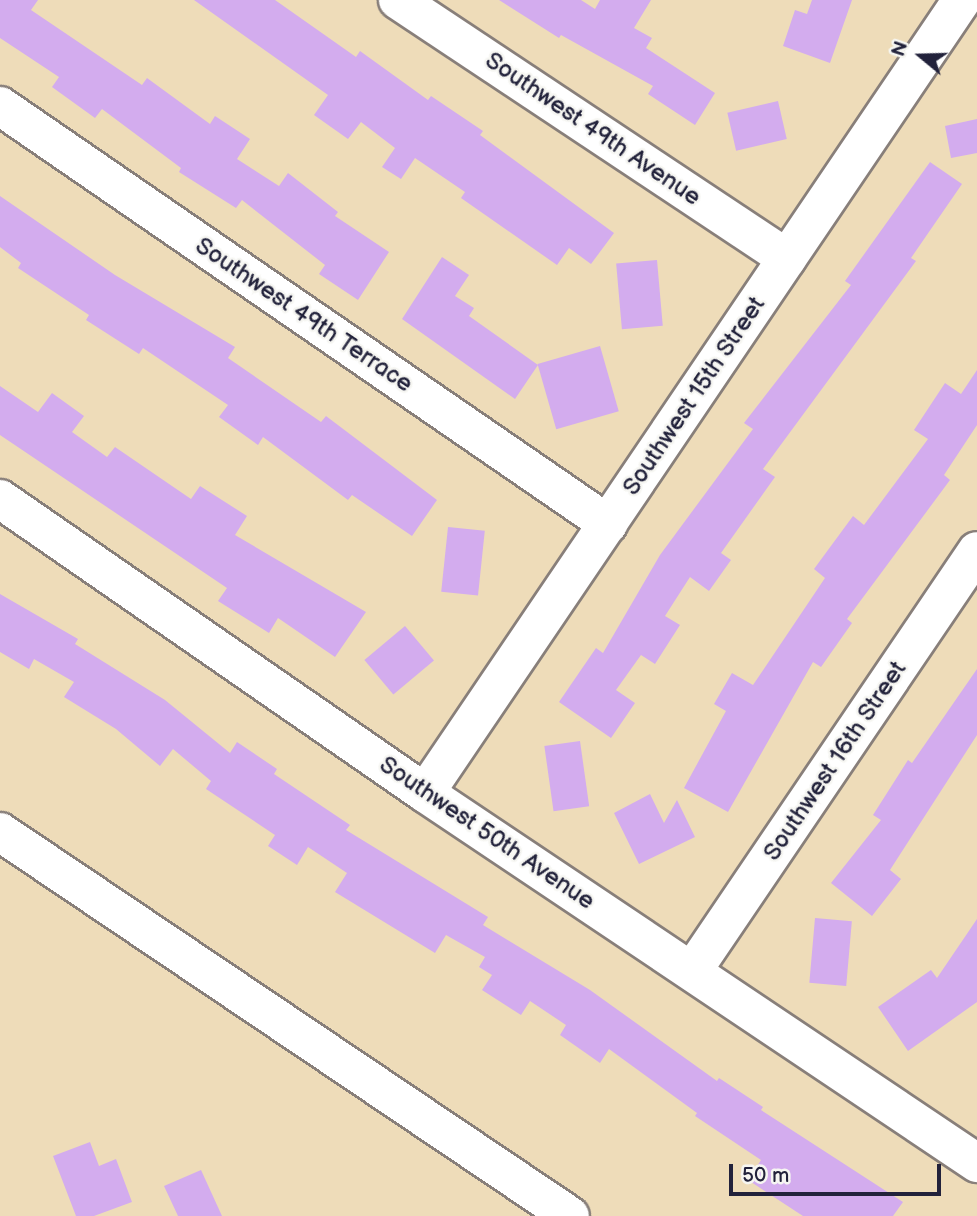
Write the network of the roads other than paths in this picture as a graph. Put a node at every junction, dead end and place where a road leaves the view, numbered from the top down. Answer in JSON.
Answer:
{"nodes":[{"id":1,"x":398,"y":0,"type":"edge"},
{"id":2,"x":962,"y":0,"type":"edge"},
{"id":3,"x":0,"y":106,"type":"edge"},
{"id":4,"x":787,"y":258,"type":"junction"},
{"id":5,"x":0,"y":499,"type":"edge"},
{"id":6,"x":608,"y":524,"type":"junction"},
{"id":7,"x":977,"y":551,"type":"edge"},
{"id":8,"x":425,"y":793,"type":"junction"},
{"id":9,"x":0,"y":832,"type":"edge"},
{"id":10,"x":693,"y":970,"type":"junction"},
{"id":11,"x":971,"y":1147,"type":"edge"},
{"id":12,"x":570,"y":1216,"type":"edge"}],
"edges":[{"from":1,"to":4,"type":"street","name":"Southwest 49th Avenue"},
{"from":2,"to":4,"type":"street","name":"Southwest 15th Street"},
{"from":3,"to":6,"type":"street","name":"Southwest 49th Terrace"},
{"from":4,"to":6,"type":"street","name":"Southwest 15th Street"},
{"from":5,"to":8,"type":"street","name":"Southwest 50th Avenue"},
{"from":6,"to":8,"type":"street","name":"Southwest 15th Street"},
{"from":7,"to":10,"type":"street","name":"Southwest 16th Street"},
{"from":8,"to":10,"type":"street","name":"Southwest 50th Avenue"},
{"from":9,"to":12,"type":"street"},
{"from":10,"to":11,"type":"street","name":"Southwest 50th Avenue"}]}
